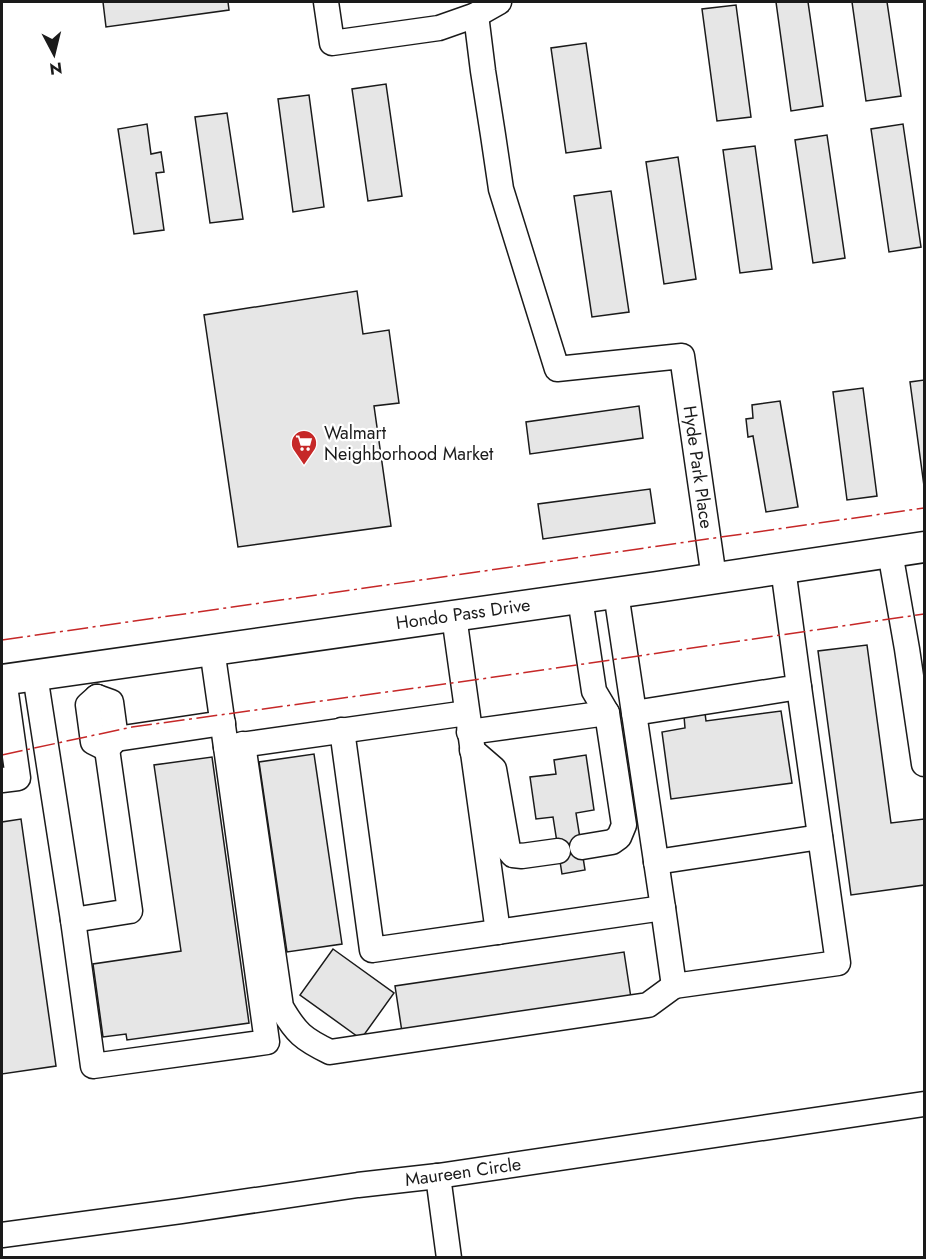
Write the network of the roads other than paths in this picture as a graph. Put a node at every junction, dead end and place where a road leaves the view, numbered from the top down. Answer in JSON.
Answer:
{"nodes":[{"id":1,"x":326,"y":2,"type":"edge"},
{"id":2,"x":499,"y":2,"type":"edge"},
{"id":3,"x":476,"y":15,"type":"junction"},
{"id":4,"x":924,"y":547,"type":"edge"},
{"id":5,"x":890,"y":552,"type":"junction"},
{"id":6,"x":783,"y":568,"type":"junction"},
{"id":7,"x":714,"y":578,"type":"junction"},
{"id":8,"x":616,"y":592,"type":"junction"},
{"id":9,"x":580,"y":598,"type":"junction"},
{"id":10,"x":454,"y":616,"type":"junction"},
{"id":11,"x":916,"y":648,"type":"edge"},
{"id":12,"x":212,"y":649,"type":"junction"},
{"id":13,"x":93,"y":666,"type":"junction"},
{"id":14,"x":35,"y":675,"type":"junction"},
{"id":15,"x":3,"y":680,"type":"edge"},
{"id":16,"x":799,"y":687,"type":"junction"},
{"id":17,"x":608,"y":713,"type":"junction"},
{"id":18,"x":634,"y":713,"type":"junction"},
{"id":19,"x":342,"y":730,"type":"junction"},
{"id":20,"x":470,"y":732,"type":"junction"},
{"id":21,"x":231,"y":738,"type":"junction"},
{"id":22,"x":111,"y":744,"type":"junction"},
{"id":23,"x":924,"y":764,"type":"edge"},
{"id":24,"x":2,"y":780,"type":"edge"},
{"id":25,"x":820,"y":837,"type":"junction"},
{"id":26,"x":656,"y":862,"type":"junction"},
{"id":27,"x":663,"y":908,"type":"junction"},
{"id":28,"x":73,"y":920,"type":"junction"},
{"id":29,"x":498,"y":932,"type":"junction"},
{"id":30,"x":674,"y":986,"type":"junction"},
{"id":31,"x":924,"y":1104,"type":"edge"},
{"id":32,"x":438,"y":1176,"type":"junction"},
{"id":33,"x":2,"y":1234,"type":"edge"},
{"id":34,"x":449,"y":1257,"type":"edge"}],
"edges":[{"from":1,"to":3,"type":"street"},
{"from":2,"to":3,"type":"street"},
{"from":3,"to":7,"type":"street","name":"Hyde Park Place"},
{"from":4,"to":5,"type":"main road","name":"Hondo Pass Drive"},
{"from":5,"to":6,"type":"main road","name":"Hondo Pass Drive"},
{"from":5,"to":11,"type":"street"},
{"from":6,"to":7,"type":"main road","name":"Hondo Pass Drive"},
{"from":6,"to":16,"type":"street"},
{"from":7,"to":8,"type":"main road","name":"Hondo Pass Drive"},
{"from":8,"to":9,"type":"main road","name":"Hondo Pass Drive"},
{"from":8,"to":18,"type":"street"},
{"from":9,"to":10,"type":"main road","name":"Hondo Pass Drive"},
{"from":9,"to":17,"type":"street"},
{"from":10,"to":12,"type":"main road","name":"Hondo Pass Drive"},
{"from":10,"to":20,"type":"street"},
{"from":11,"to":23,"type":"street"},
{"from":12,"to":13,"type":"main road","name":"Hondo Pass Drive"},
{"from":12,"to":21,"type":"street"},
{"from":13,"to":14,"type":"main road","name":"Hondo Pass Drive"},
{"from":13,"to":22,"type":"street"},
{"from":14,"to":15,"type":"main road","name":"Hondo Pass Drive"},
{"from":14,"to":28,"type":"street"},
{"from":15,"to":24,"type":"street"},
{"from":16,"to":18,"type":"street"},
{"from":16,"to":25,"type":"street"},
{"from":17,"to":20,"type":"street"},
{"from":17,"to":20,"type":"street"},
{"from":18,"to":26,"type":"street"},
{"from":19,"to":20,"type":"street"},
{"from":19,"to":21,"type":"street"},
{"from":19,"to":29,"type":"street"},
{"from":20,"to":29,"type":"street"},
{"from":21,"to":22,"type":"street"},
{"from":21,"to":28,"type":"street"},
{"from":21,"to":30,"type":"street"},
{"from":22,"to":28,"type":"street"},
{"from":25,"to":26,"type":"street"},
{"from":25,"to":30,"type":"street"},
{"from":26,"to":27,"type":"street"},
{"from":27,"to":29,"type":"street"},
{"from":27,"to":30,"type":"street"},
{"from":31,"to":32,"type":"street","name":"Maureen Circle"},
{"from":32,"to":33,"type":"street","name":"Maureen Circle"},
{"from":32,"to":34,"type":"street"}]}
